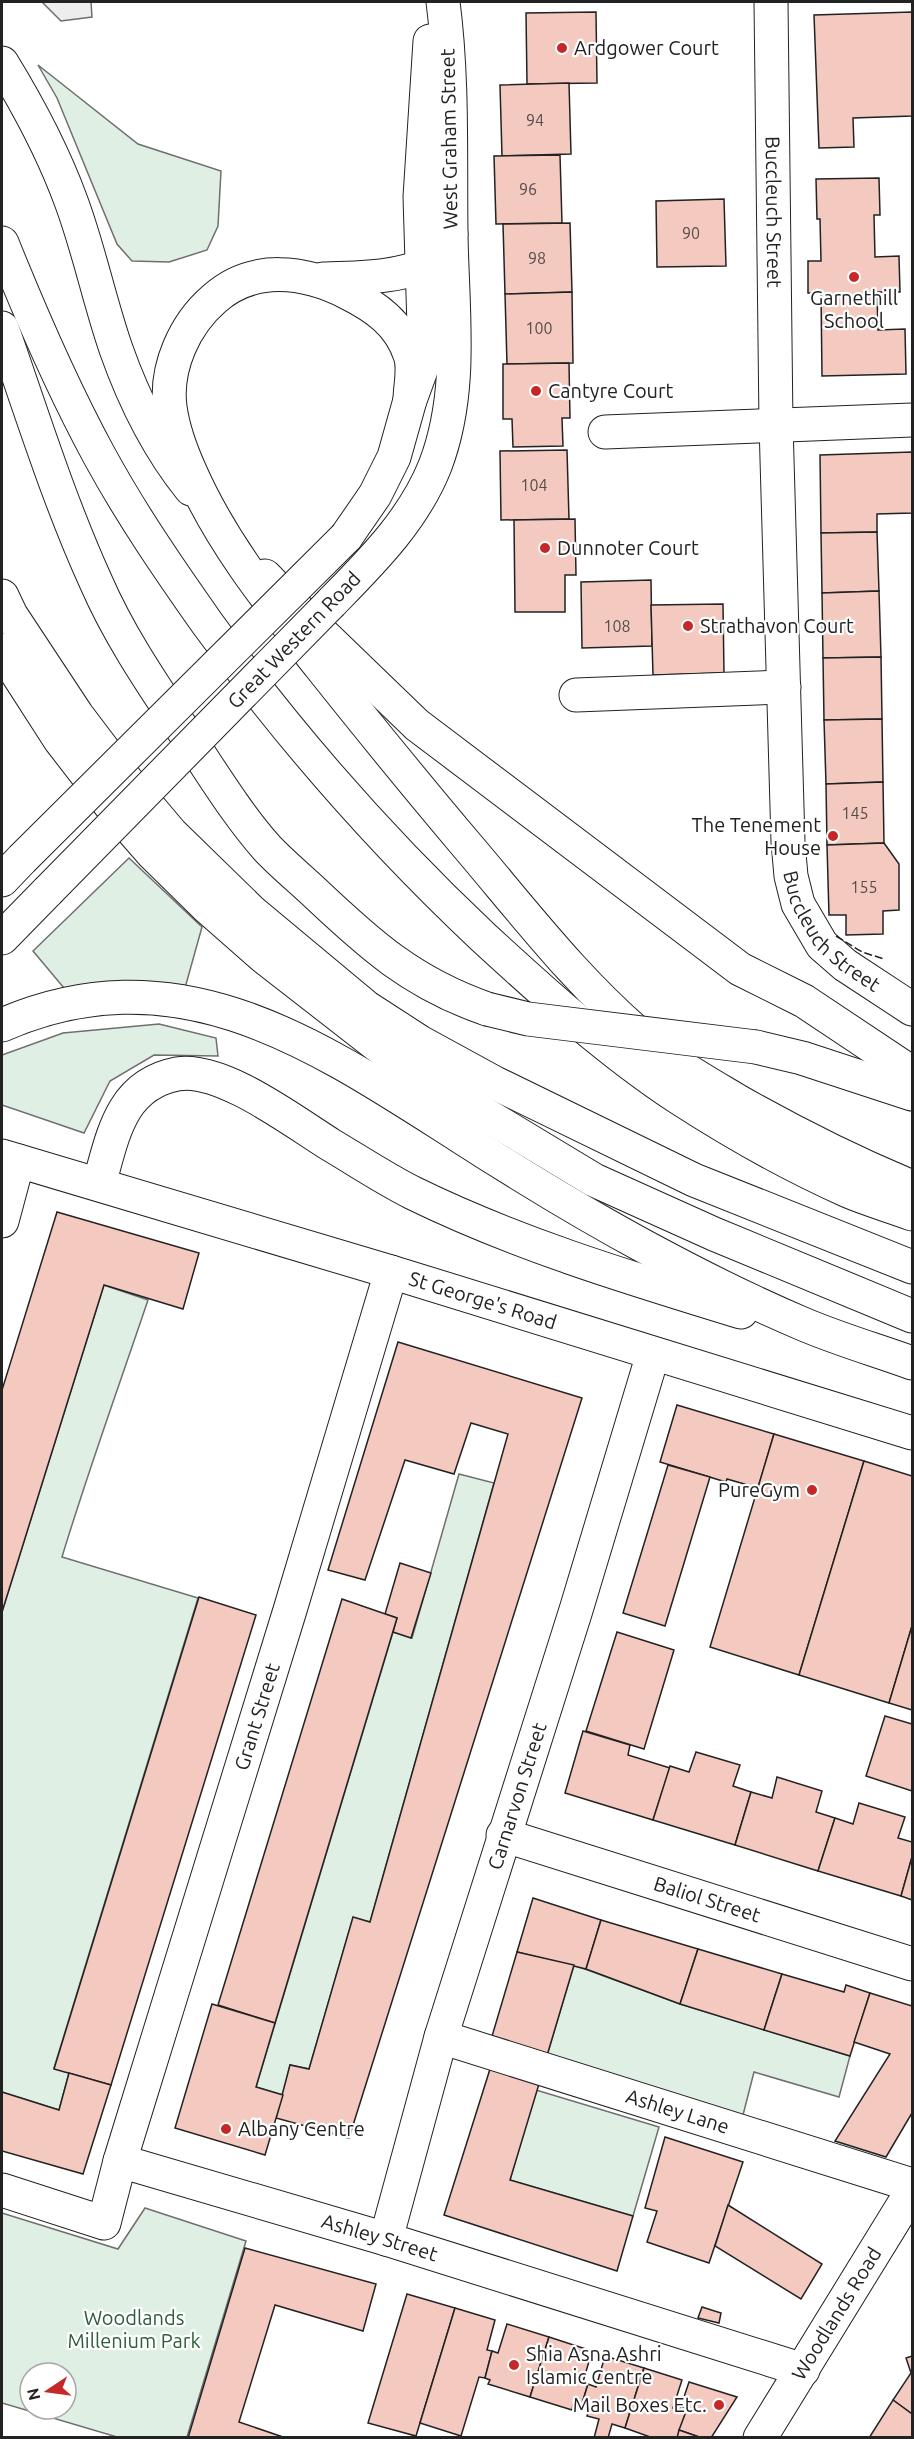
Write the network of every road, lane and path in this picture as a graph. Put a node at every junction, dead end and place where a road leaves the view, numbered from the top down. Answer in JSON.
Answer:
{"nodes":[{"id":1,"x":436,"y":2,"type":"edge"},
{"id":2,"x":443,"y":2,"type":"edge"},
{"id":3,"x":771,"y":2,"type":"edge"},
{"id":4,"x":2,"y":63,"type":"edge"},
{"id":5,"x":2,"y":243,"type":"edge"},
{"id":6,"x":437,"y":253,"type":"junction"},
{"id":7,"x":320,"y":280,"type":"junction"},
{"id":8,"x":2,"y":328,"type":"edge"},
{"id":9,"x":410,"y":400,"type":"junction"},
{"id":10,"x":912,"y":420,"type":"edge"},
{"id":11,"x":776,"y":424,"type":"junction"},
{"id":12,"x":605,"y":432,"type":"dead end"},
{"id":13,"x":206,"y":508,"type":"junction"},
{"id":14,"x":2,"y":596,"type":"edge"},
{"id":15,"x":2,"y":650,"type":"edge"},
{"id":16,"x":784,"y":687,"type":"junction"},
{"id":17,"x":576,"y":695,"type":"dead end"},
{"id":18,"x":12,"y":869,"type":"edge"},
{"id":19,"x":2,"y":938,"type":"edge"},
{"id":20,"x":912,"y":1009,"type":"edge"},
{"id":21,"x":2,"y":1025,"type":"edge"},
{"id":22,"x":912,"y":1072,"type":"edge"},
{"id":23,"x":912,"y":1095,"type":"edge"},
{"id":24,"x":10,"y":1159,"type":"edge"},
{"id":25,"x":99,"y":1184,"type":"junction"},
{"id":26,"x":912,"y":1187,"type":"edge"},
{"id":27,"x":912,"y":1214,"type":"edge"},
{"id":28,"x":2,"y":1221,"type":"edge"},
{"id":29,"x":912,"y":1267,"type":"edge"},
{"id":30,"x":391,"y":1272,"type":"junction"},
{"id":31,"x":912,"y":1316,"type":"edge"},
{"id":32,"x":804,"y":1325,"type":"junction"},
{"id":33,"x":652,"y":1354,"type":"junction"},
{"id":34,"x":912,"y":1363,"type":"edge"},
{"id":35,"x":912,"y":1433,"type":"edge"},
{"id":36,"x":503,"y":1835,"type":"junction"},
{"id":37,"x":912,"y":1964,"type":"edge"},
{"id":38,"x":441,"y":2037,"type":"junction"},
{"id":39,"x":120,"y":2161,"type":"junction"},
{"id":40,"x":912,"y":2185,"type":"edge"},
{"id":41,"x":2,"y":2190,"type":"edge"},
{"id":42,"x":912,"y":2191,"type":"edge"},
{"id":43,"x":386,"y":2239,"type":"junction"},
{"id":44,"x":803,"y":2370,"type":"junction"},
{"id":45,"x":760,"y":2438,"type":"edge"}],
"edges":[{"from":1,"to":6,"type":"main road","name":"West Graham Street"},
{"from":2,"to":6,"type":"main road","name":"West Graham Street"},
{"from":3,"to":11,"type":"main road","name":"Buccleuch Street"},
{"from":4,"to":13,"type":"main road"},
{"from":5,"to":27,"type":"main road"},
{"from":6,"to":7,"type":"main road"},
{"from":6,"to":9,"type":"main road","name":"Great Western Road"},
{"from":6,"to":19,"type":"main road","name":"Great Western Road","bridge":true},
{"from":7,"to":9,"type":"main road"},
{"from":7,"to":13,"type":"main road"},
{"from":8,"to":23,"type":"main road","bridge":true},
{"from":9,"to":18,"type":"main road","name":"Great Western Road","bridge":true},
{"from":10,"to":11,"type":"main road"},
{"from":11,"to":12,"type":"main road"},
{"from":11,"to":16,"type":"main road","name":"Buccleuch Street"},
{"from":13,"to":22,"type":"main road"},
{"from":13,"to":26,"type":"main road"},
{"from":14,"to":29,"type":"main road"},
{"from":15,"to":31,"type":"main road"},
{"from":16,"to":17,"type":"main road"},
{"from":16,"to":20,"type":"main road","name":"Buccleuch Street"},
{"from":21,"to":32,"type":"main road"},
{"from":24,"to":25,"type":"main road","name":"St George's Road"},
{"from":24,"to":28,"type":"main road"},
{"from":25,"to":30,"type":"main road","name":"St George's Road"},
{"from":25,"to":32,"type":"main road"},
{"from":30,"to":33,"type":"main road","name":"St George's Road"},
{"from":30,"to":39,"type":"main road","name":"Grant Street"},
{"from":32,"to":34,"type":"main road"},
{"from":33,"to":35,"type":"main road","name":"St George's Road"},
{"from":33,"to":36,"type":"main road","name":"Carnarvon Street"},
{"from":36,"to":37,"type":"main road","name":"Baliol Street"},
{"from":36,"to":38,"type":"main road","name":"Carnarvon Street"},
{"from":38,"to":40,"type":"main road","name":"Ashley Lane"},
{"from":38,"to":43,"type":"main road","name":"Carnarvon Street"},
{"from":39,"to":41,"type":"main road"},
{"from":39,"to":43,"type":"main road","name":"Ashley Street"},
{"from":42,"to":44,"type":"main road","name":"Woodlands Road"},
{"from":43,"to":44,"type":"main road","name":"Ashley Street"},
{"from":44,"to":45,"type":"main road","name":"Woodlands Road"}]}
